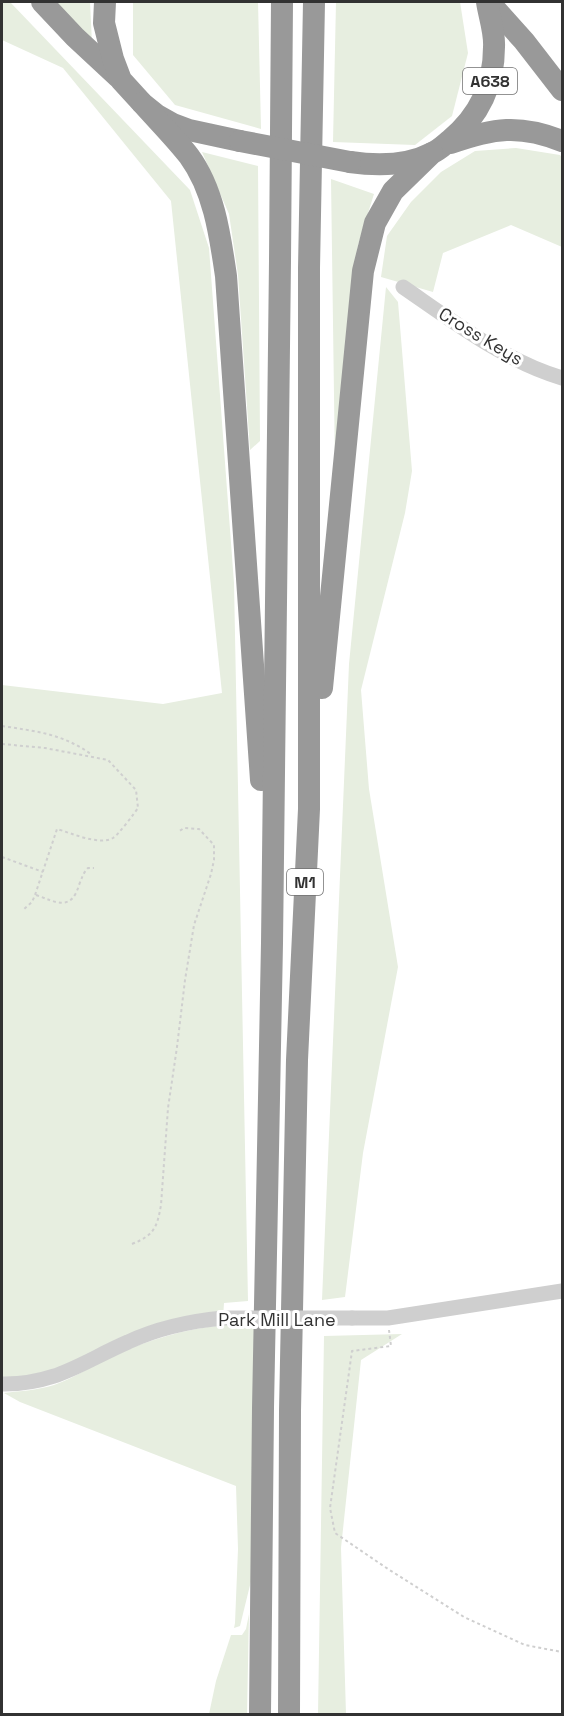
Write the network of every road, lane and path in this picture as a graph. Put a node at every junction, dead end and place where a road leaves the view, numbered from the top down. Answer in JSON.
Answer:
{"nodes":[{"id":1,"x":42,"y":2,"type":"edge"},
{"id":2,"x":105,"y":2,"type":"edge"},
{"id":3,"x":282,"y":2,"type":"edge"},
{"id":4,"x":314,"y":2,"type":"edge"},
{"id":5,"x":488,"y":2,"type":"edge"},
{"id":6,"x":121,"y":80,"type":"junction"},
{"id":7,"x":562,"y":90,"type":"edge"},
{"id":8,"x":142,"y":103,"type":"junction"},
{"id":9,"x":562,"y":141,"type":"edge"},
{"id":10,"x":438,"y":149,"type":"junction"},
{"id":11,"x":403,"y":287,"type":"dead end"},
{"id":12,"x":562,"y":378,"type":"edge"},
{"id":13,"x":2,"y":726,"type":"edge"},
{"id":14,"x":2,"y":744,"type":"edge"},
{"id":15,"x":93,"y":756,"type":"junction"},
{"id":16,"x":309,"y":809,"type":"junction"},
{"id":17,"x":178,"y":832,"type":"dead end"},
{"id":18,"x":2,"y":857,"type":"edge"},
{"id":19,"x":94,"y":868,"type":"dead end"},
{"id":20,"x":43,"y":872,"type":"junction"},
{"id":21,"x":35,"y":895,"type":"junction"},
{"id":22,"x":23,"y":910,"type":"dead end"},
{"id":23,"x":272,"y":943,"type":"junction"},
{"id":24,"x":132,"y":1244,"type":"dead end"},
{"id":25,"x":562,"y":1291,"type":"edge"},
{"id":26,"x":388,"y":1318,"type":"junction"},
{"id":27,"x":2,"y":1384,"type":"edge"},
{"id":28,"x":562,"y":1652,"type":"edge"},
{"id":29,"x":260,"y":1714,"type":"edge"},
{"id":30,"x":289,"y":1714,"type":"edge"}],
"edges":[{"from":1,"to":6,"type":"highway","number":"A638"},
{"from":2,"to":6,"type":"highway","number":"A638"},
{"from":3,"to":23,"type":"highway","number":"M1"},
{"from":4,"to":16,"type":"highway","number":"M1"},
{"from":5,"to":7,"type":"highway","number":"A638"},
{"from":5,"to":10,"type":"highway","number":"A638"},
{"from":6,"to":8,"type":"highway","number":"A638"},
{"from":8,"to":10,"type":"highway","number":"A638","bridge":true},
{"from":8,"to":23,"type":"highway"},
{"from":9,"to":10,"type":"highway","number":"A638"},
{"from":10,"to":16,"type":"highway"},
{"from":11,"to":12,"type":"street","name":"Cross Keys"},
{"from":13,"to":15,"type":"path"},
{"from":14,"to":15,"type":"path"},
{"from":15,"to":20,"type":"path"},
{"from":16,"to":30,"type":"highway","number":"M1"},
{"from":17,"to":24,"type":"path"},
{"from":18,"to":20,"type":"path"},
{"from":19,"to":21,"type":"path"},
{"from":20,"to":21,"type":"path"},
{"from":21,"to":22,"type":"path"},
{"from":23,"to":29,"type":"highway","number":"M1"},
{"from":25,"to":26,"type":"street","name":"Park Mill Lane"},
{"from":26,"to":27,"type":"street","name":"Park Mill Lane","bridge":true},
{"from":26,"to":28,"type":"path"}]}
